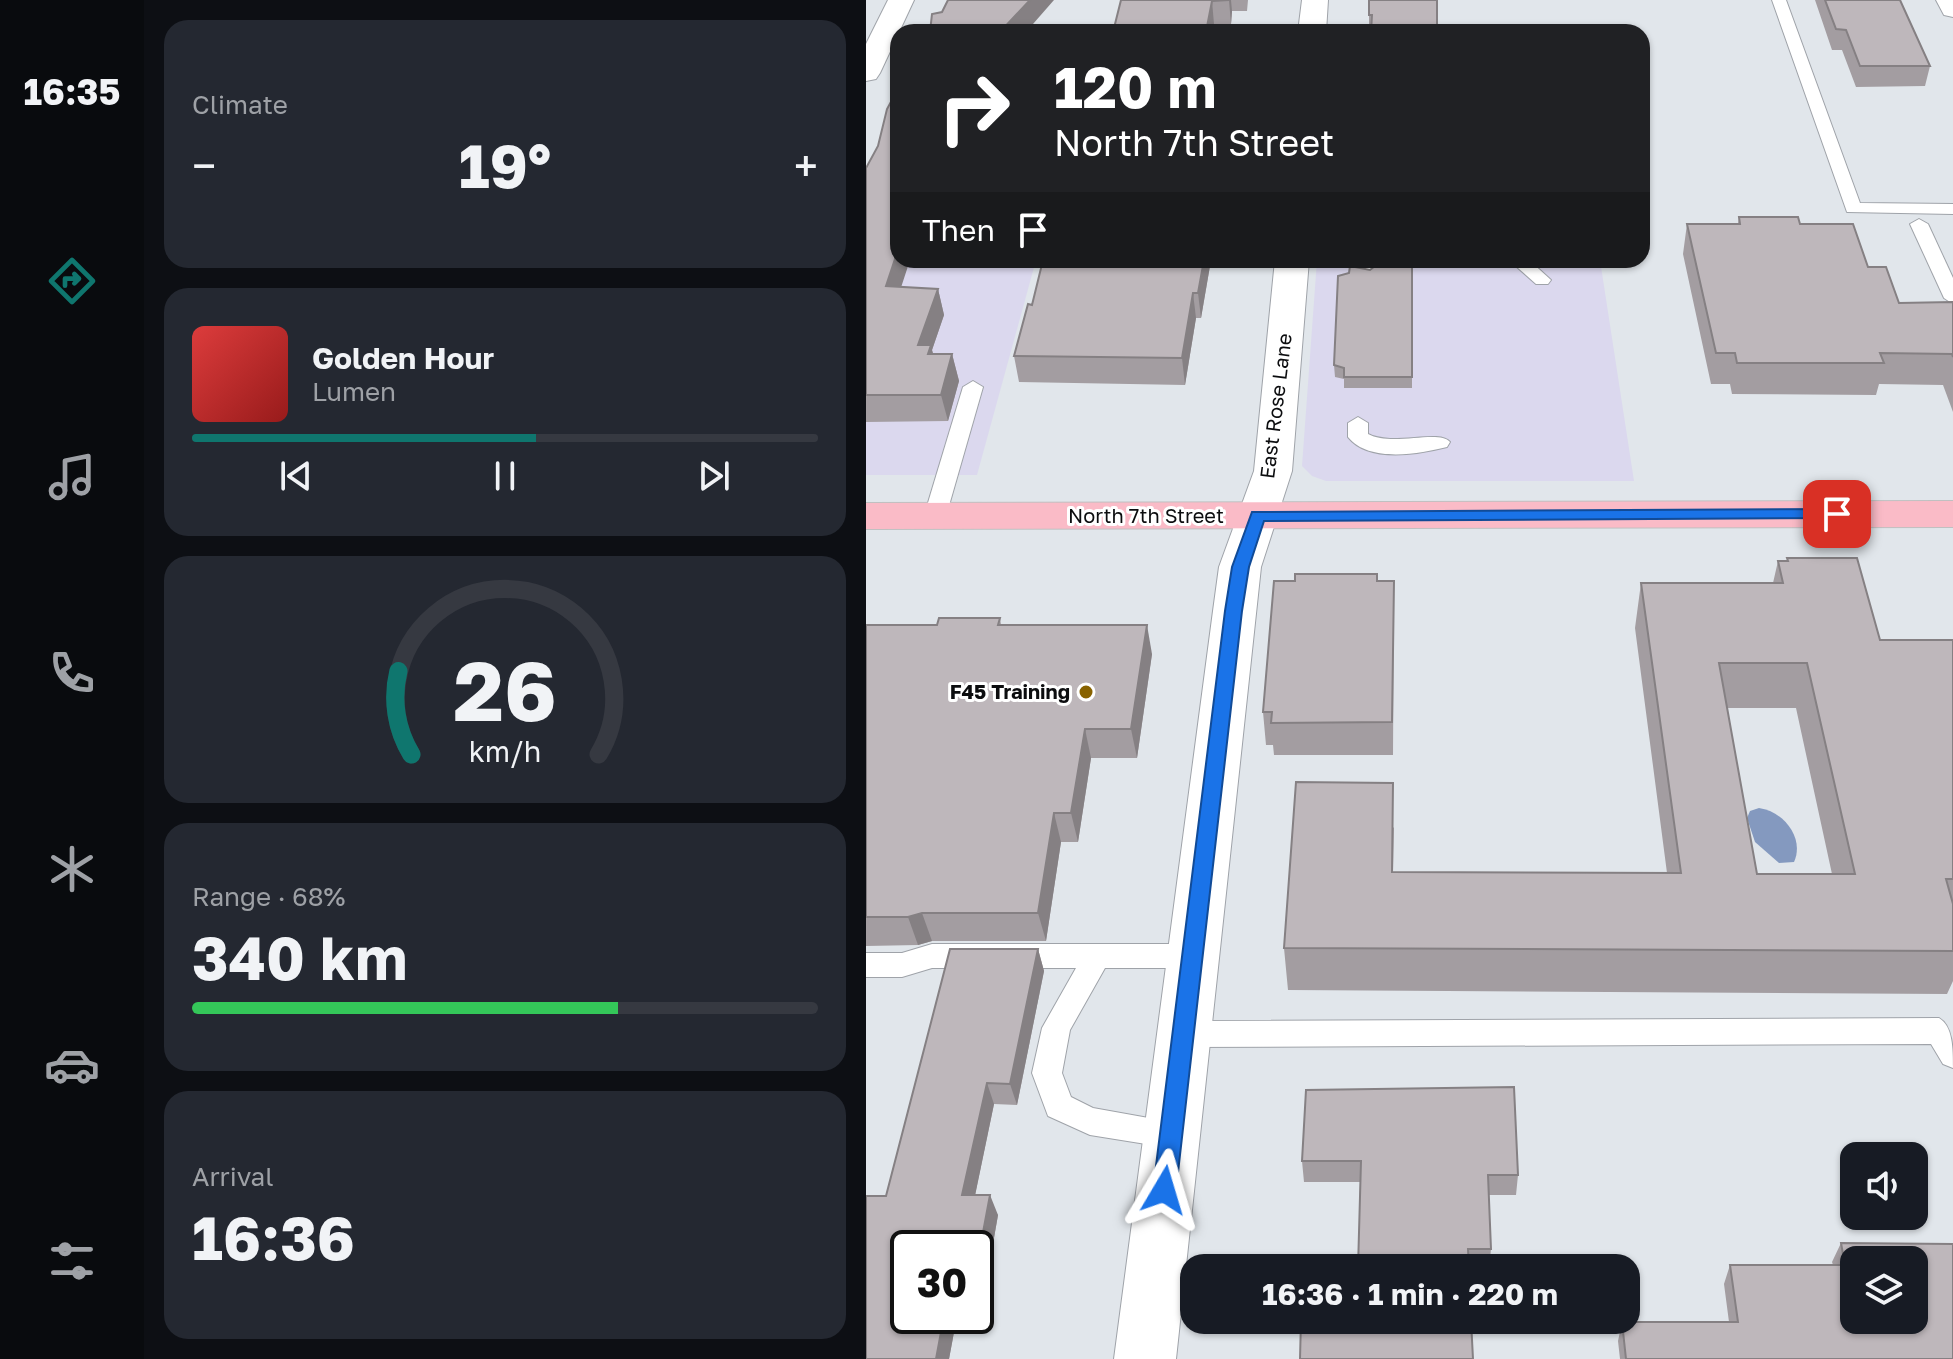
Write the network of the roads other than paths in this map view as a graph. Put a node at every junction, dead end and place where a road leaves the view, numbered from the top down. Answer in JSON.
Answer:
{"nodes":[{"id":1,"x":901,"y":0,"type":"edge"},
{"id":2,"x":1315,"y":0,"type":"edge"},
{"id":3,"x":1779,"y":0,"type":"edge"},
{"id":4,"x":1949,"y":0,"type":"edge"},
{"id":5,"x":1953,"y":9,"type":"edge"},
{"id":6,"x":1313,"y":24,"type":"edge"},
{"id":7,"x":866,"y":73,"type":"edge"},
{"id":8,"x":1953,"y":209,"type":"edge"},
{"id":9,"x":1919,"y":224,"type":"dead end"},
{"id":10,"x":1291,"y":268,"type":"edge"},
{"id":11,"x":1369,"y":268,"type":"edge"},
{"id":12,"x":1528,"y":268,"type":"edge"},
{"id":13,"x":1364,"y":274,"type":"edge"},
{"id":14,"x":1542,"y":280,"type":"dead end"},
{"id":15,"x":1953,"y":298,"type":"edge"},
{"id":16,"x":973,"y":387,"type":"dead end"},
{"id":17,"x":1358,"y":423,"type":"dead end"},
{"id":18,"x":1440,"y":442,"type":"dead end"},
{"id":19,"x":1953,"y":514,"type":"edge"},
{"id":20,"x":866,"y":516,"type":"edge"},
{"id":21,"x":935,"y":516,"type":"junction"},
{"id":22,"x":1258,"y":516,"type":"junction"},
{"id":23,"x":1097,"y":956,"type":"junction"},
{"id":24,"x":1191,"y":956,"type":"junction"},
{"id":25,"x":866,"y":965,"type":"edge"},
{"id":26,"x":1182,"y":1034,"type":"junction"},
{"id":27,"x":1953,"y":1055,"type":"edge"},
{"id":28,"x":1171,"y":1134,"type":"junction"},
{"id":29,"x":1145,"y":1359,"type":"edge"}],
"edges":[{"from":1,"to":7,"type":"street"},
{"from":2,"to":6,"type":"street"},
{"from":3,"to":8,"type":"lane"},
{"from":4,"to":5,"type":"street"},
{"from":9,"to":15,"type":"lane"},
{"from":10,"to":22,"type":"street","name":"East Rose Lane"},
{"from":11,"to":13,"type":"lane"},
{"from":12,"to":14,"type":"lane"},
{"from":16,"to":21,"type":"lane"},
{"from":17,"to":18,"type":"lane"},
{"from":19,"to":22,"type":"main road","name":"North 7th Street"},
{"from":20,"to":21,"type":"main road","name":"North 7th Street"},
{"from":21,"to":22,"type":"main road","name":"North 7th Street"},
{"from":22,"to":24,"type":"street","name":"East Rose Lane"},
{"from":23,"to":24,"type":"lane"},
{"from":23,"to":25,"type":"lane"},
{"from":23,"to":28,"type":"lane"},
{"from":24,"to":26,"type":"street","name":"East Rose Lane"},
{"from":26,"to":27,"type":"lane"},
{"from":26,"to":28,"type":"street","name":"East Rose Lane"},
{"from":28,"to":29,"type":"street","name":"East Rose Lane"}]}
